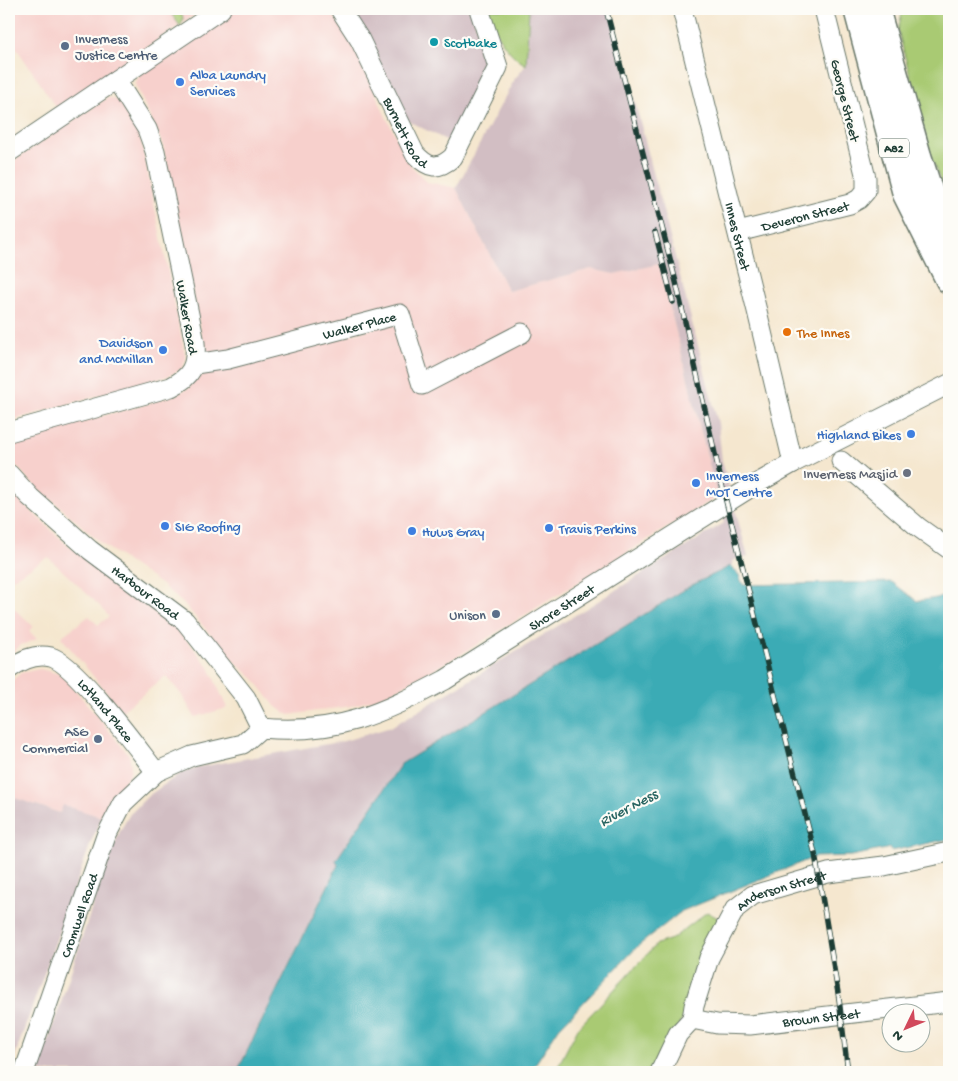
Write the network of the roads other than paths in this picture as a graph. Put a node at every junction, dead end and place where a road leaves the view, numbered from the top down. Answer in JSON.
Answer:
{"nodes":[{"id":1,"x":220,"y":9,"type":"edge"},
{"id":2,"x":340,"y":9,"type":"edge"},
{"id":3,"x":479,"y":9,"type":"edge"},
{"id":4,"x":682,"y":9,"type":"edge"},
{"id":5,"x":824,"y":9,"type":"edge"},
{"id":6,"x":857,"y":9,"type":"edge"},
{"id":7,"x":876,"y":9,"type":"edge"},
{"id":8,"x":116,"y":80,"type":"junction"},
{"id":9,"x":9,"y":152,"type":"edge"},
{"id":10,"x":866,"y":191,"type":"joint"},
{"id":11,"x":738,"y":232,"type":"junction"},
{"id":12,"x":949,"y":238,"type":"edge"},
{"id":13,"x":949,"y":280,"type":"edge"},
{"id":14,"x":522,"y":333,"type":"dead end"},
{"id":15,"x":195,"y":364,"type":"junction"},
{"id":16,"x":949,"y":384,"type":"edge"},
{"id":17,"x":9,"y":432,"type":"edge"},
{"id":18,"x":841,"y":461,"type":"dead end"},
{"id":19,"x":793,"y":463,"type":"junction"},
{"id":20,"x":9,"y":474,"type":"edge"},
{"id":21,"x":949,"y":549,"type":"edge"},
{"id":22,"x":9,"y":669,"type":"edge"},
{"id":23,"x":261,"y":728,"type":"junction"},
{"id":24,"x":156,"y":772,"type":"junction"},
{"id":25,"x":949,"y":852,"type":"edge"},
{"id":26,"x":949,"y":1002,"type":"edge"},
{"id":27,"x":692,"y":1019,"type":"junction"},
{"id":28,"x":24,"y":1072,"type":"edge"},
{"id":29,"x":660,"y":1072,"type":"edge"}],
"edges":[{"from":1,"to":8,"type":"street"},
{"from":2,"to":3,"type":"street","name":"Burnett Road"},
{"from":4,"to":11,"type":"street","name":"Innes Street"},
{"from":5,"to":10,"type":"street","name":"George Street"},
{"from":6,"to":13,"type":"highway","number":"A82"},
{"from":7,"to":12,"type":"highway","number":"A82"},
{"from":8,"to":9,"type":"street"},
{"from":8,"to":15,"type":"street","name":"Walker Road"},
{"from":10,"to":11,"type":"street","name":"Deveron Street"},
{"from":11,"to":19,"type":"street","name":"Innes Street"},
{"from":14,"to":15,"type":"street","name":"Walker Place"},
{"from":15,"to":17,"type":"street","name":"Walker Road"},
{"from":16,"to":19,"type":"street","name":"Shore Street"},
{"from":18,"to":21,"type":"street"},
{"from":19,"to":23,"type":"street","name":"Shore Street"},
{"from":20,"to":23,"type":"street","name":"Harbour Road"},
{"from":22,"to":24,"type":"street","name":"Lotland Place"},
{"from":23,"to":24,"type":"street"},
{"from":24,"to":28,"type":"street","name":"Cromwell Road"},
{"from":25,"to":27,"type":"street","name":"Anderson Street"},
{"from":26,"to":27,"type":"street","name":"Brown Street"},
{"from":27,"to":29,"type":"street","name":"Anderson Street"}]}
